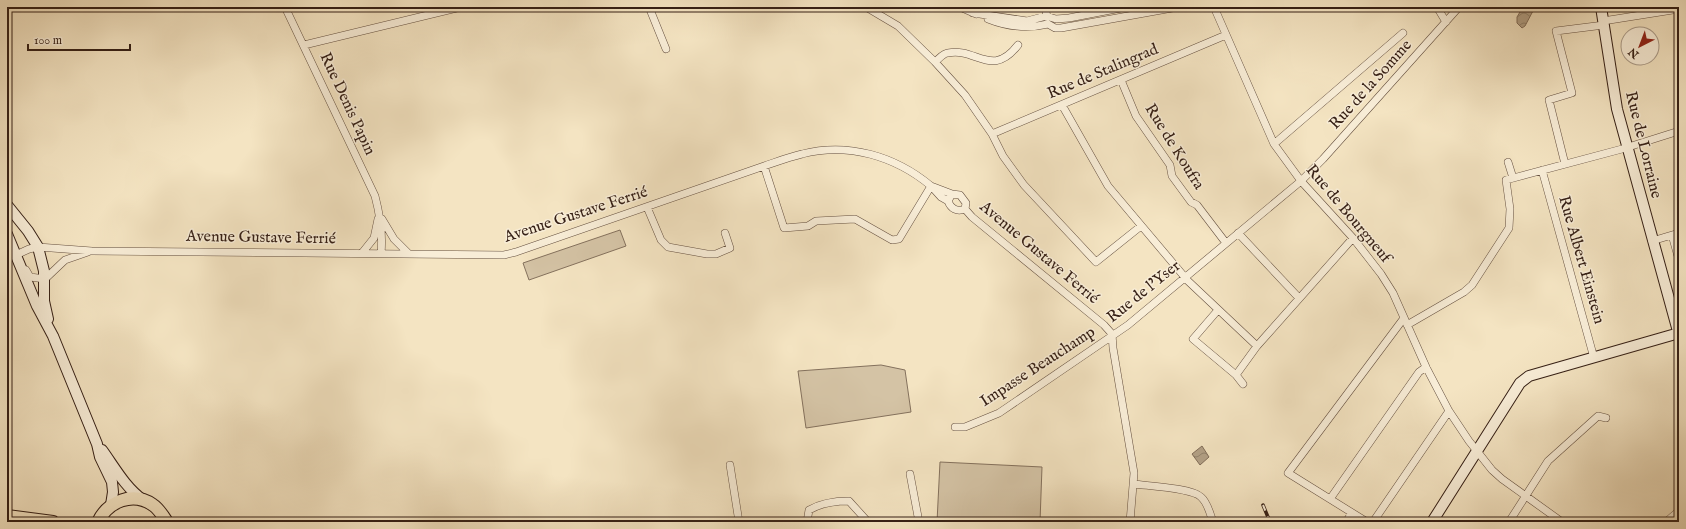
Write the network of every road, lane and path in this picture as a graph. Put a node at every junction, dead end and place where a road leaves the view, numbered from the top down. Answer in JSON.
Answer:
{"nodes":[{"id":1,"x":285,"y":7,"type":"edge"},
{"id":2,"x":460,"y":7,"type":"edge"},
{"id":3,"x":649,"y":7,"type":"edge"},
{"id":4,"x":866,"y":7,"type":"edge"},
{"id":5,"x":960,"y":7,"type":"edge"},
{"id":6,"x":1126,"y":7,"type":"edge"},
{"id":7,"x":1178,"y":7,"type":"edge"},
{"id":8,"x":1209,"y":7,"type":"edge"},
{"id":9,"x":1437,"y":7,"type":"edge"},
{"id":10,"x":1460,"y":7,"type":"edge"},
{"id":11,"x":1601,"y":7,"type":"edge"},
{"id":12,"x":1045,"y":8,"type":"edge"},
{"id":13,"x":1215,"y":10,"type":"edge"},
{"id":14,"x":1679,"y":10,"type":"edge"},
{"id":15,"x":1046,"y":20,"type":"junction"},
{"id":16,"x":1446,"y":22,"type":"junction"},
{"id":17,"x":1603,"y":23,"type":"junction"},
{"id":18,"x":1403,"y":32,"type":"dead end"},
{"id":19,"x":1226,"y":35,"type":"junction"},
{"id":20,"x":304,"y":45,"type":"junction"},
{"id":21,"x":1018,"y":45,"type":"dead end"},
{"id":22,"x":666,"y":49,"type":"dead end"},
{"id":23,"x":936,"y":62,"type":"junction"},
{"id":24,"x":1120,"y":80,"type":"junction"},
{"id":25,"x":1062,"y":105,"type":"junction"},
{"id":26,"x":1679,"y":131,"type":"edge"},
{"id":27,"x":992,"y":134,"type":"junction"},
{"id":28,"x":1274,"y":144,"type":"junction"},
{"id":29,"x":1627,"y":146,"type":"junction"},
{"id":30,"x":1508,"y":162,"type":"dead end"},
{"id":31,"x":1565,"y":164,"type":"junction"},
{"id":32,"x":764,"y":166,"type":"junction"},
{"id":33,"x":1542,"y":170,"type":"junction"},
{"id":34,"x":1509,"y":179,"type":"junction"},
{"id":35,"x":1301,"y":181,"type":"junction"},
{"id":36,"x":931,"y":186,"type":"junction"},
{"id":37,"x":952,"y":194,"type":"junction"},
{"id":38,"x":948,"y":201,"type":"junction"},
{"id":39,"x":7,"y":205,"type":"edge"},
{"id":40,"x":647,"y":207,"type":"junction"},
{"id":41,"x":965,"y":209,"type":"junction"},
{"id":42,"x":380,"y":213,"type":"junction"},
{"id":43,"x":1141,"y":226,"type":"junction"},
{"id":44,"x":725,"y":232,"type":"dead end"},
{"id":45,"x":1238,"y":233,"type":"junction"},
{"id":46,"x":7,"y":234,"type":"edge"},
{"id":47,"x":1675,"y":234,"type":"edge"},
{"id":48,"x":1353,"y":238,"type":"junction"},
{"id":49,"x":1652,"y":241,"type":"junction"},
{"id":50,"x":1226,"y":243,"type":"junction"},
{"id":51,"x":38,"y":247,"type":"junction"},
{"id":52,"x":92,"y":251,"type":"junction"},
{"id":53,"x":362,"y":253,"type":"junction"},
{"id":54,"x":381,"y":253,"type":"junction"},
{"id":55,"x":408,"y":253,"type":"junction"},
{"id":56,"x":17,"y":258,"type":"junction"},
{"id":57,"x":1679,"y":260,"type":"edge"},
{"id":58,"x":1185,"y":278,"type":"junction"},
{"id":59,"x":45,"y":279,"type":"junction"},
{"id":60,"x":1299,"y":298,"type":"junction"},
{"id":61,"x":1218,"y":310,"type":"junction"},
{"id":62,"x":1405,"y":321,"type":"junction"},
{"id":63,"x":1112,"y":334,"type":"junction"},
{"id":64,"x":1679,"y":334,"type":"edge"},
{"id":65,"x":53,"y":336,"type":"junction"},
{"id":66,"x":1257,"y":346,"type":"junction"},
{"id":67,"x":1594,"y":358,"type":"junction"},
{"id":68,"x":1426,"y":367,"type":"junction"},
{"id":69,"x":1236,"y":375,"type":"junction"},
{"id":70,"x":1243,"y":384,"type":"dead end"},
{"id":71,"x":1449,"y":411,"type":"junction"},
{"id":72,"x":1606,"y":418,"type":"dead end"},
{"id":73,"x":955,"y":427,"type":"dead end"},
{"id":74,"x":97,"y":444,"type":"junction"},
{"id":75,"x":1477,"y":450,"type":"junction"},
{"id":76,"x":730,"y":465,"type":"dead end"},
{"id":77,"x":910,"y":474,"type":"dead end"},
{"id":78,"x":1134,"y":484,"type":"junction"},
{"id":79,"x":1525,"y":495,"type":"junction"},
{"id":80,"x":1330,"y":499,"type":"junction"},
{"id":81,"x":143,"y":500,"type":"junction"},
{"id":82,"x":111,"y":505,"type":"junction"},
{"id":83,"x":1679,"y":510,"type":"edge"},
{"id":84,"x":1352,"y":513,"type":"junction"},
{"id":85,"x":7,"y":516,"type":"edge"},
{"id":86,"x":97,"y":520,"type":"edge"},
{"id":87,"x":53,"y":522,"type":"edge"},
{"id":88,"x":167,"y":522,"type":"edge"},
{"id":89,"x":739,"y":522,"type":"edge"},
{"id":90,"x":807,"y":522,"type":"edge"},
{"id":91,"x":868,"y":522,"type":"edge"},
{"id":92,"x":919,"y":522,"type":"edge"},
{"id":93,"x":1130,"y":522,"type":"edge"},
{"id":94,"x":1213,"y":522,"type":"edge"},
{"id":95,"x":1346,"y":522,"type":"edge"},
{"id":96,"x":1367,"y":522,"type":"edge"},
{"id":97,"x":1373,"y":522,"type":"edge"},
{"id":98,"x":1432,"y":522,"type":"edge"},
{"id":99,"x":1509,"y":522,"type":"edge"},
{"id":100,"x":1562,"y":522,"type":"edge"},
{"id":101,"x":1666,"y":522,"type":"edge"}],
"edges":[{"from":1,"to":20,"type":"street","name":"Rue Denis Papin"},
{"from":2,"to":20,"type":"street"},
{"from":3,"to":22,"type":"street"},
{"from":4,"to":23,"type":"street"},
{"from":5,"to":15,"type":"street"},
{"from":6,"to":15,"type":"street"},
{"from":7,"to":15,"type":"street"},
{"from":8,"to":13,"type":"street","name":"Rue de Bourgneuf"},
{"from":9,"to":16,"type":"street"},
{"from":10,"to":16,"type":"street","name":"Rue de la Somme"},
{"from":11,"to":17,"type":"main road","name":"Rue de Lorraine"},
{"from":12,"to":15,"type":"street"},
{"from":13,"to":19,"type":"street","name":"Rue de Bourgneuf"},
{"from":14,"to":17,"type":"street"},
{"from":16,"to":35,"type":"street","name":"Rue de la Somme"},
{"from":17,"to":29,"type":"main road","name":"Rue de Lorraine"},
{"from":17,"to":31,"type":"street"},
{"from":18,"to":28,"type":"street"},
{"from":19,"to":24,"type":"street","name":"Rue de Stalingrad"},
{"from":19,"to":28,"type":"street","name":"Rue de Bourgneuf"},
{"from":20,"to":42,"type":"street","name":"Rue Denis Papin"},
{"from":21,"to":23,"type":"street"},
{"from":23,"to":27,"type":"street"},
{"from":24,"to":25,"type":"street","name":"Rue de Stalingrad"},
{"from":24,"to":50,"type":"street","name":"Rue de Koufra"},
{"from":25,"to":27,"type":"street","name":"Rue de Stalingrad"},
{"from":25,"to":43,"type":"street"},
{"from":26,"to":29,"type":"street"},
{"from":27,"to":43,"type":"street"},
{"from":28,"to":35,"type":"street","name":"Rue de Bourgneuf"},
{"from":29,"to":31,"type":"street"},
{"from":29,"to":49,"type":"main road","name":"Rue de Lorraine"},
{"from":30,"to":34,"type":"street"},
{"from":31,"to":33,"type":"street"},
{"from":32,"to":36,"type":"street","name":"Avenue Gustave Ferrié"},
{"from":32,"to":36,"type":"street"},
{"from":32,"to":40,"type":"street","name":"Avenue Gustave Ferrié"},
{"from":33,"to":34,"type":"street"},
{"from":33,"to":67,"type":"street","name":"Rue Albert Einstein"},
{"from":34,"to":62,"type":"street"},
{"from":35,"to":45,"type":"street","name":"Rue de l’Yser"},
{"from":35,"to":48,"type":"street","name":"Rue de Bourgneuf"},
{"from":36,"to":37,"type":"street","name":"Avenue Gustave Ferrié"},
{"from":36,"to":38,"type":"street","name":"Avenue Gustave Ferrié"},
{"from":37,"to":38,"type":"street"},
{"from":37,"to":41,"type":"street"},
{"from":38,"to":41,"type":"street"},
{"from":39,"to":51,"type":"main road"},
{"from":40,"to":44,"type":"street"},
{"from":40,"to":55,"type":"street","name":"Avenue Gustave Ferrié"},
{"from":41,"to":63,"type":"street","name":"Avenue Gustave Ferrié"},
{"from":42,"to":53,"type":"street"},
{"from":42,"to":54,"type":"street","name":"Rue Denis Papin"},
{"from":42,"to":55,"type":"street","name":"Rue Denis Papin"},
{"from":43,"to":58,"type":"street"},
{"from":45,"to":50,"type":"street","name":"Rue de l’Yser"},
{"from":45,"to":60,"type":"street"},
{"from":46,"to":56,"type":"main road"},
{"from":47,"to":49,"type":"street"},
{"from":47,"to":57,"type":"street"},
{"from":48,"to":60,"type":"street"},
{"from":48,"to":62,"type":"street","name":"Rue de Bourgneuf"},
{"from":49,"to":64,"type":"main road","name":"Rue de Lorraine"},
{"from":50,"to":58,"type":"street","name":"Rue de l’Yser"},
{"from":51,"to":52,"type":"street","name":"Avenue Gustave Ferrié"},
{"from":51,"to":56,"type":"street"},
{"from":51,"to":59,"type":"main road"},
{"from":52,"to":53,"type":"street","name":"Avenue Gustave Ferrié"},
{"from":52,"to":59,"type":"street","name":"Avenue Gustave Ferrié"},
{"from":53,"to":54,"type":"street","name":"Avenue Gustave Ferrié"},
{"from":54,"to":55,"type":"street","name":"Avenue Gustave Ferrié"},
{"from":56,"to":59,"type":"street"},
{"from":56,"to":65,"type":"main road"},
{"from":58,"to":61,"type":"street"},
{"from":58,"to":63,"type":"street","name":"Rue de l’Yser"},
{"from":59,"to":65,"type":"main road"},
{"from":60,"to":66,"type":"street"},
{"from":61,"to":66,"type":"street"},
{"from":61,"to":69,"type":"street"},
{"from":62,"to":68,"type":"street","name":"Rue de Bourgneuf"},
{"from":62,"to":80,"type":"street"},
{"from":63,"to":73,"type":"street","name":"Impasse Beauchamp"},
{"from":63,"to":78,"type":"street","name":"Rue de l’Yser"},
{"from":64,"to":67,"type":"main road"},
{"from":65,"to":74,"type":"main road"},
{"from":66,"to":69,"type":"street"},
{"from":67,"to":75,"type":"main road"},
{"from":68,"to":71,"type":"street","name":"Rue de Bourgneuf"},
{"from":68,"to":80,"type":"street"},
{"from":69,"to":70,"type":"street"},
{"from":71,"to":75,"type":"street","name":"Rue de Bourgneuf"},
{"from":71,"to":97,"type":"street"},
{"from":72,"to":79,"type":"street"},
{"from":74,"to":81,"type":"main road"},
{"from":74,"to":82,"type":"main road"},
{"from":75,"to":79,"type":"street","name":"Rue de Bourgneuf"},
{"from":75,"to":98,"type":"main road"},
{"from":76,"to":89,"type":"street"},
{"from":77,"to":92,"type":"street"},
{"from":78,"to":93,"type":"street","name":"Rue de l’Yser"},
{"from":78,"to":94,"type":"street"},
{"from":79,"to":99,"type":"street"},
{"from":79,"to":100,"type":"street","name":"Rue de Bourgneuf"},
{"from":80,"to":84,"type":"street"},
{"from":81,"to":82,"type":"main road"},
{"from":81,"to":88,"type":"main road"},
{"from":82,"to":86,"type":"main road"},
{"from":83,"to":101,"type":"street"},
{"from":84,"to":95,"type":"street"},
{"from":84,"to":96,"type":"street"},
{"from":85,"to":87,"type":"main road"},
{"from":90,"to":91,"type":"street"}]}
